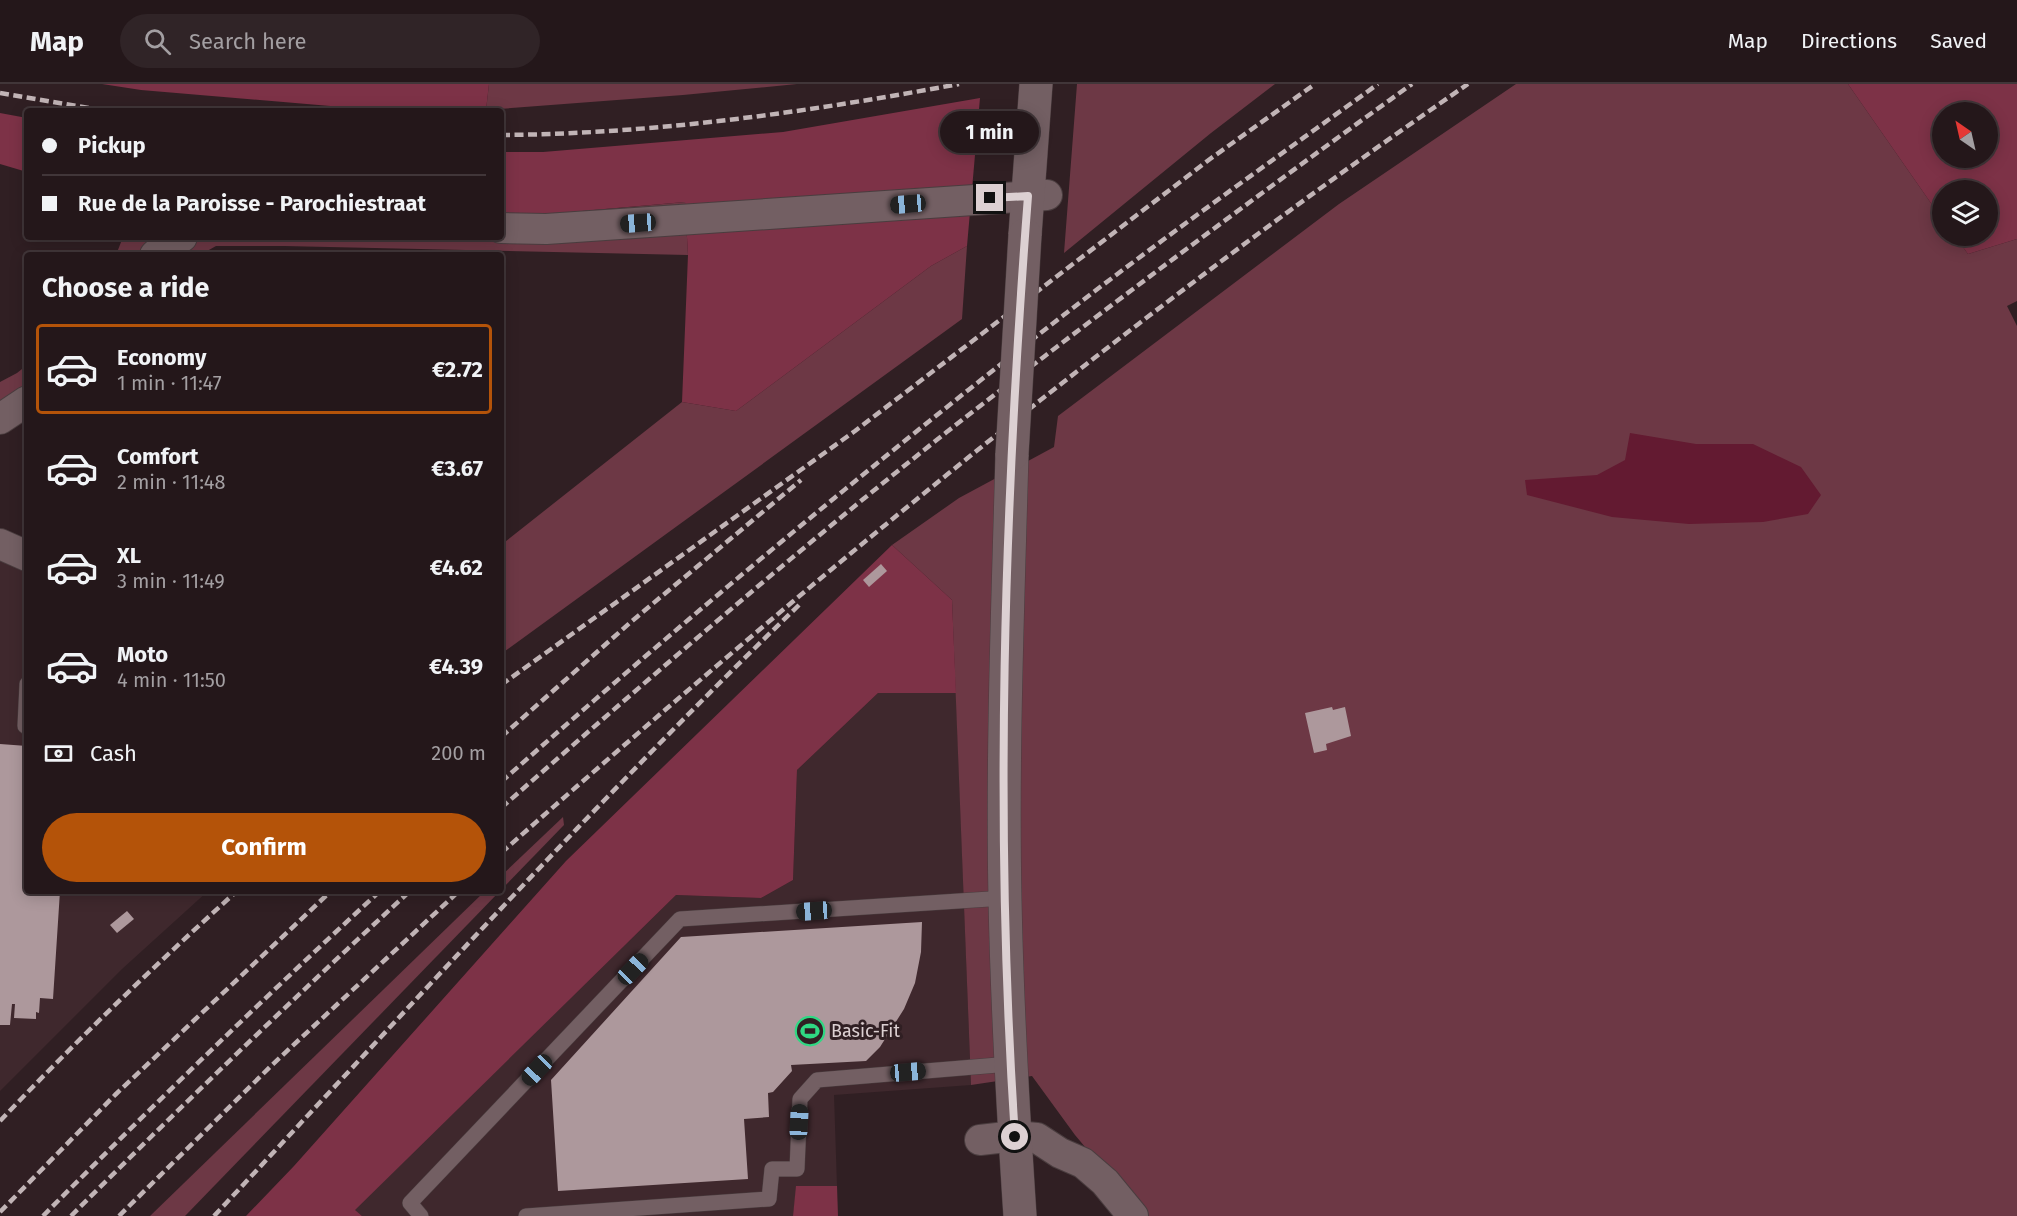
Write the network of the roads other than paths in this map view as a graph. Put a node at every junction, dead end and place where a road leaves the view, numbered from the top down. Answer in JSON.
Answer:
{"nodes":[{"id":1,"x":1036,"y":84,"type":"edge"},
{"id":2,"x":1038,"y":195,"type":"junction"},
{"id":3,"x":504,"y":228,"type":"edge"},
{"id":4,"x":176,"y":240,"type":"edge"},
{"id":5,"x":158,"y":252,"type":"edge"},
{"id":6,"x":24,"y":403,"type":"edge"},
{"id":7,"x":0,"y":419,"type":"edge"},
{"id":8,"x":0,"y":544,"type":"edge"},
{"id":9,"x":24,"y":555,"type":"edge"},
{"id":10,"x":1005,"y":898,"type":"junction"},
{"id":11,"x":1010,"y":1064,"type":"junction"},
{"id":12,"x":1015,"y":1137,"type":"junction"},
{"id":13,"x":981,"y":1140,"type":"dead end"},
{"id":14,"x":421,"y":1216,"type":"edge"},
{"id":15,"x":526,"y":1216,"type":"edge"},
{"id":16,"x":1020,"y":1216,"type":"edge"},
{"id":17,"x":1133,"y":1216,"type":"edge"}],
"edges":[{"from":1,"to":2,"type":"main road"},
{"from":2,"to":3,"type":"street"},
{"from":2,"to":10,"type":"main road","bridge":true},
{"from":4,"to":5,"type":"street"},
{"from":6,"to":7,"type":"street"},
{"from":8,"to":9,"type":"street"},
{"from":10,"to":11,"type":"main road"},
{"from":10,"to":14,"type":"lane"},
{"from":11,"to":12,"type":"main road"},
{"from":11,"to":15,"type":"lane"},
{"from":12,"to":13,"type":"street"},
{"from":12,"to":16,"type":"main road"},
{"from":12,"to":17,"type":"street"}]}
